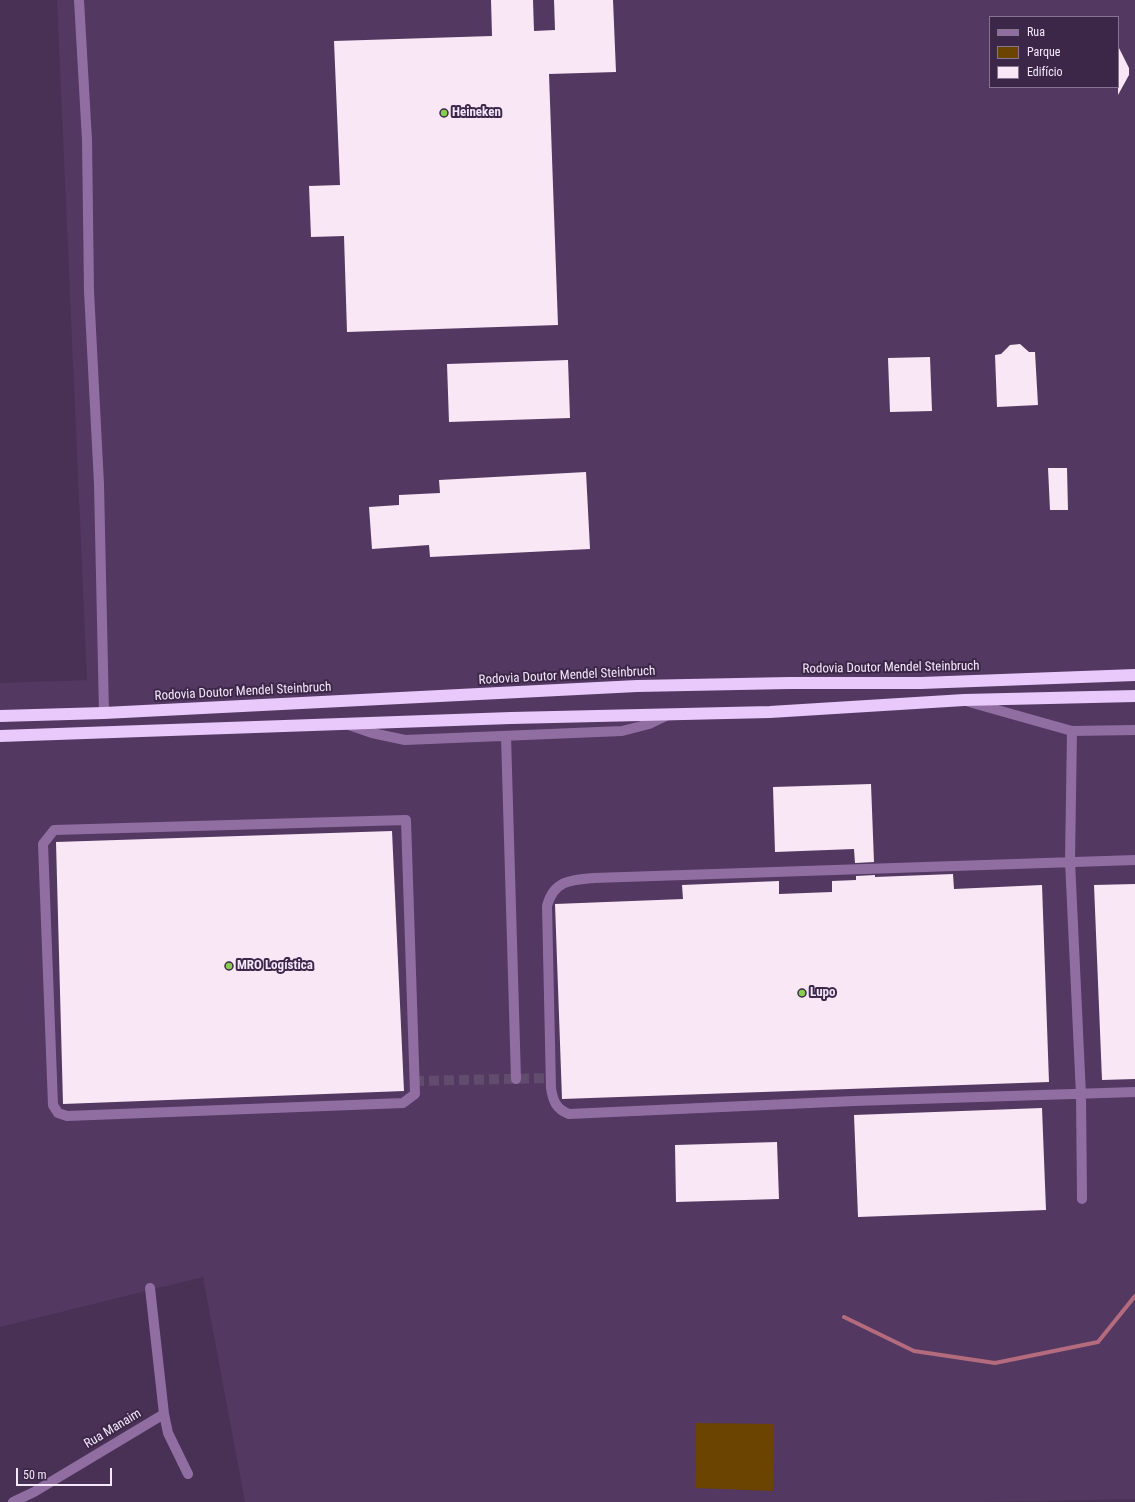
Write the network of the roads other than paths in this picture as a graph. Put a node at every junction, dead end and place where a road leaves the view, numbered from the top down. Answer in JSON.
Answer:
{"nodes":[{"id":1,"x":79,"y":0,"type":"edge"},
{"id":2,"x":1135,"y":675,"type":"edge"},
{"id":3,"x":1135,"y":696,"type":"edge"},
{"id":4,"x":964,"y":700,"type":"junction"},
{"id":5,"x":104,"y":713,"type":"junction"},
{"id":6,"x":670,"y":715,"type":"junction"},
{"id":7,"x":0,"y":716,"type":"edge"},
{"id":8,"x":346,"y":724,"type":"junction"},
{"id":9,"x":1135,"y":730,"type":"edge"},
{"id":10,"x":1072,"y":731,"type":"junction"},
{"id":11,"x":0,"y":736,"type":"edge"},
{"id":12,"x":506,"y":736,"type":"junction"},
{"id":13,"x":406,"y":820,"type":"joint"},
{"id":14,"x":1135,"y":860,"type":"edge"},
{"id":15,"x":1070,"y":861,"type":"junction"},
{"id":16,"x":516,"y":1079,"type":"dead end"},
{"id":17,"x":1135,"y":1092,"type":"edge"},
{"id":18,"x":1081,"y":1095,"type":"junction"},
{"id":19,"x":1082,"y":1199,"type":"dead end"},
{"id":20,"x":150,"y":1288,"type":"dead end"},
{"id":21,"x":164,"y":1414,"type":"junction"},
{"id":22,"x":188,"y":1474,"type":"dead end"},
{"id":23,"x":13,"y":1502,"type":"edge"}],
"edges":[{"from":1,"to":5,"type":"street"},
{"from":2,"to":5,"type":"highway","name":"Rodovia Doutor Mendel Steinbruch"},
{"from":3,"to":4,"type":"highway"},
{"from":4,"to":6,"type":"highway"},
{"from":4,"to":10,"type":"street"},
{"from":5,"to":7,"type":"highway","name":"Rodovia Doutor Mendel Steinbruch"},
{"from":6,"to":8,"type":"highway"},
{"from":6,"to":12,"type":"street"},
{"from":8,"to":11,"type":"highway"},
{"from":8,"to":12,"type":"street"},
{"from":9,"to":10,"type":"street"},
{"from":10,"to":15,"type":"street"},
{"from":12,"to":16,"type":"street"},
{"from":13,"to":13,"type":"street"},
{"from":14,"to":15,"type":"street"},
{"from":15,"to":18,"type":"street"},
{"from":15,"to":18,"type":"street"},
{"from":17,"to":18,"type":"street"},
{"from":18,"to":19,"type":"street"},
{"from":20,"to":21,"type":"street"},
{"from":21,"to":22,"type":"street"},
{"from":21,"to":23,"type":"street","name":"Rua Manaim"}]}
